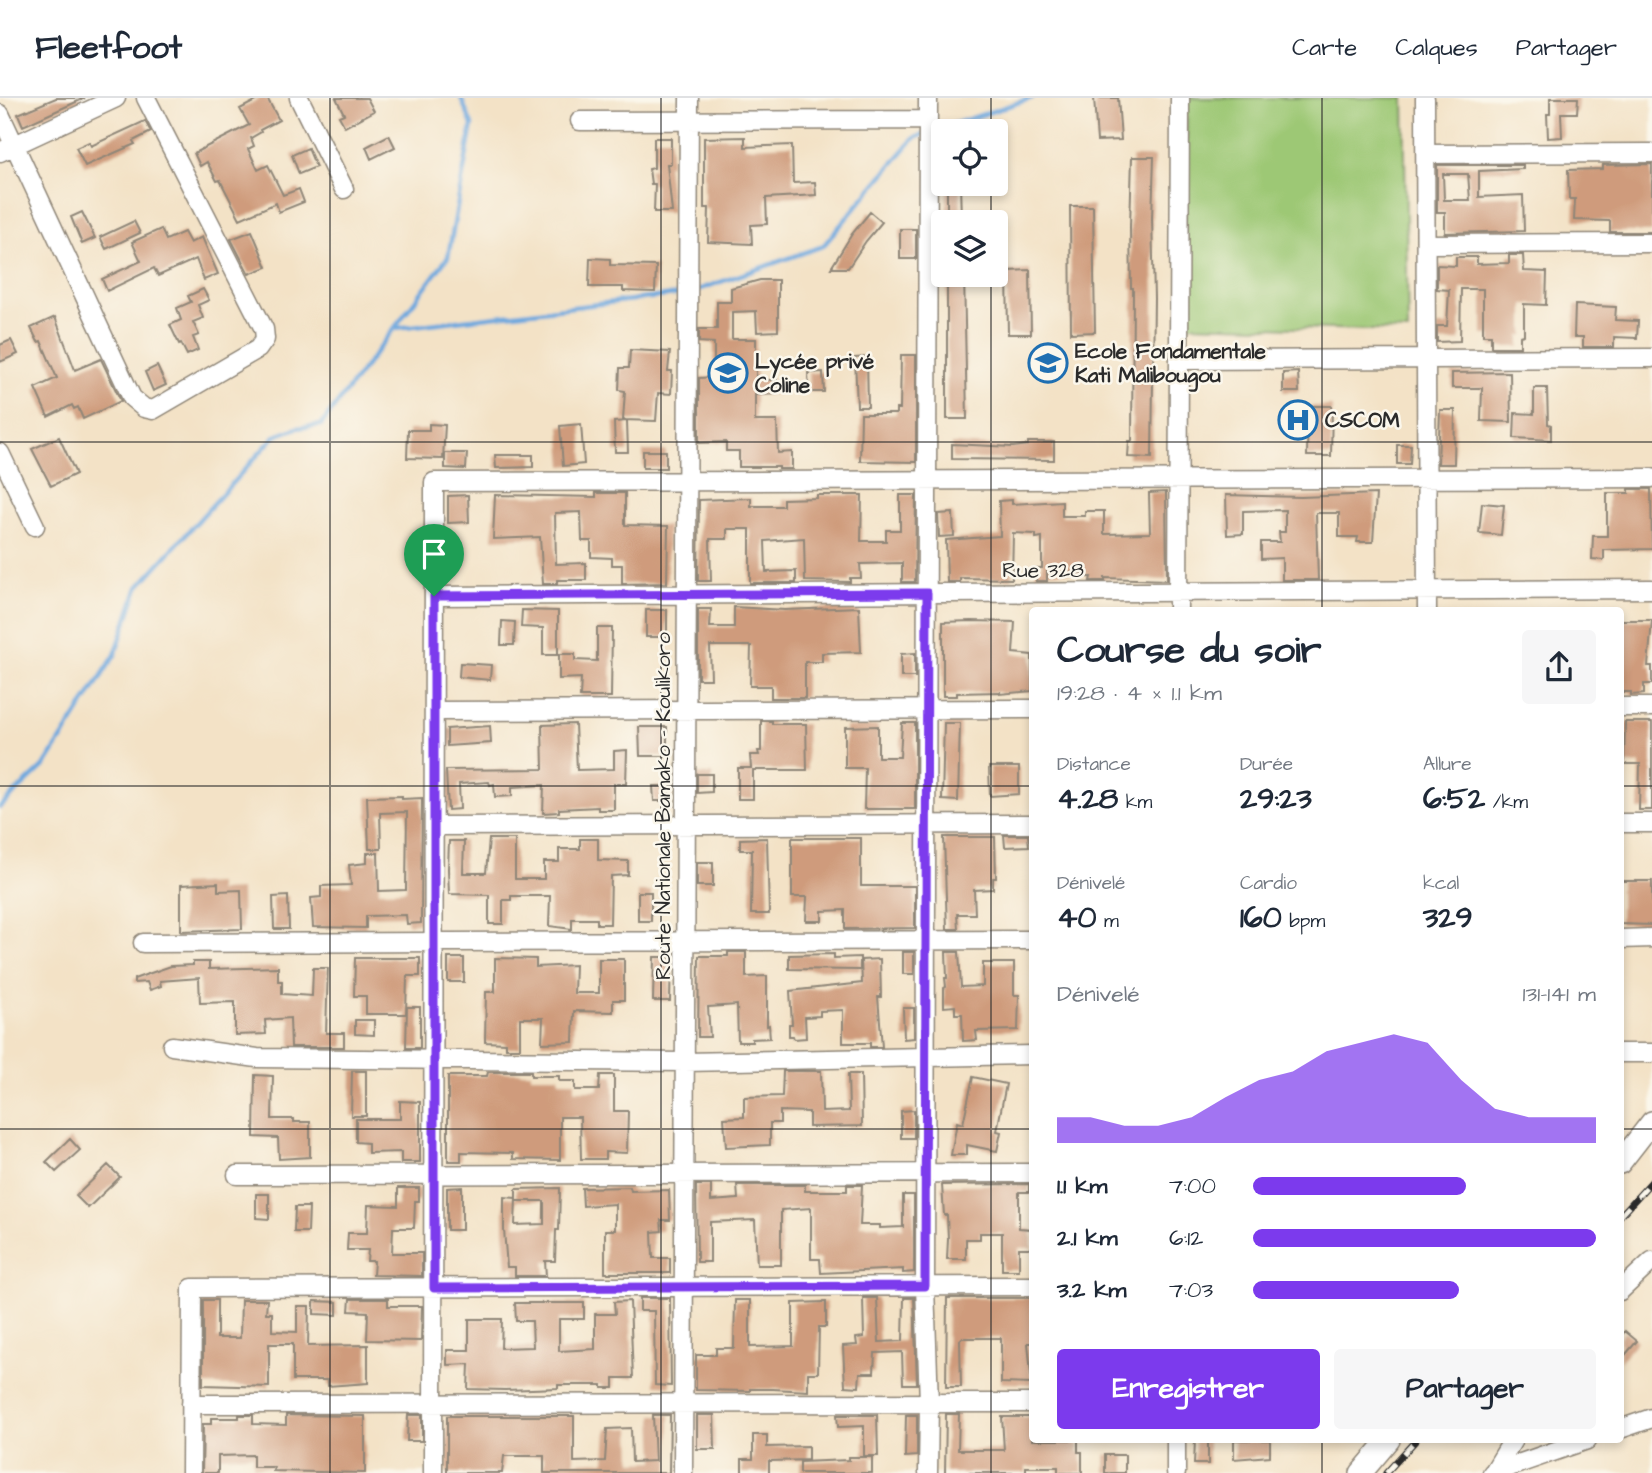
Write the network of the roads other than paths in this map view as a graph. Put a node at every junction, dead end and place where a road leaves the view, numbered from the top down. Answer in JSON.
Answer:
{"nodes":[{"id":1,"x":116,"y":98,"type":"edge"},
{"id":2,"x":146,"y":98,"type":"edge"},
{"id":3,"x":299,"y":98,"type":"edge"},
{"id":4,"x":689,"y":98,"type":"edge"},
{"id":5,"x":928,"y":98,"type":"edge"},
{"id":6,"x":1180,"y":98,"type":"edge"},
{"id":7,"x":1426,"y":98,"type":"edge"},
{"id":8,"x":0,"y":114,"type":"edge"},
{"id":9,"x":928,"y":120,"type":"junction"},
{"id":10,"x":580,"y":121,"type":"dead end"},
{"id":11,"x":689,"y":121,"type":"junction"},
{"id":12,"x":7,"y":148,"type":"edge"},
{"id":13,"x":1652,"y":153,"type":"edge"},
{"id":14,"x":1426,"y":154,"type":"junction"},
{"id":15,"x":344,"y":189,"type":"dead end"},
{"id":16,"x":1652,"y":243,"type":"edge"},
{"id":17,"x":1426,"y":244,"type":"junction"},
{"id":18,"x":1652,"y":358,"type":"edge"},
{"id":19,"x":1426,"y":359,"type":"junction"},
{"id":20,"x":1179,"y":360,"type":"junction"},
{"id":21,"x":0,"y":453,"type":"edge"},
{"id":22,"x":1652,"y":478,"type":"edge"},
{"id":23,"x":1427,"y":479,"type":"junction"},
{"id":24,"x":927,"y":480,"type":"junction"},
{"id":25,"x":1179,"y":480,"type":"junction"},
{"id":26,"x":687,"y":481,"type":"junction"},
{"id":27,"x":35,"y":526,"type":"dead end"},
{"id":28,"x":1652,"y":589,"type":"edge"},
{"id":29,"x":1427,"y":591,"type":"junction"},
{"id":30,"x":1178,"y":592,"type":"junction"},
{"id":31,"x":927,"y":593,"type":"junction"},
{"id":32,"x":687,"y":595,"type":"junction"},
{"id":33,"x":434,"y":596,"type":"junction"},
{"id":34,"x":1178,"y":607,"type":"edge"},
{"id":35,"x":1427,"y":607,"type":"edge"},
{"id":36,"x":1624,"y":707,"type":"edge"},
{"id":37,"x":1652,"y":707,"type":"edge"},
{"id":38,"x":927,"y":709,"type":"junction"},
{"id":39,"x":1029,"y":709,"type":"edge"},
{"id":40,"x":686,"y":710,"type":"junction"},
{"id":41,"x":434,"y":711,"type":"junction"},
{"id":42,"x":1624,"y":823,"type":"edge"},
{"id":43,"x":1652,"y":823,"type":"edge"},
{"id":44,"x":1029,"y":824,"type":"edge"},
{"id":45,"x":926,"y":825,"type":"junction"},
{"id":46,"x":434,"y":826,"type":"junction"},
{"id":47,"x":686,"y":826,"type":"junction"},
{"id":48,"x":1624,"y":939,"type":"edge"},
{"id":49,"x":1652,"y":939,"type":"edge"},
{"id":50,"x":1029,"y":940,"type":"edge"},
{"id":51,"x":926,"y":941,"type":"junction"},
{"id":52,"x":434,"y":942,"type":"junction"},
{"id":53,"x":685,"y":942,"type":"junction"},
{"id":54,"x":143,"y":943,"type":"dead end"},
{"id":55,"x":172,"y":1046,"type":"dead end"},
{"id":56,"x":1624,"y":1053,"type":"edge"},
{"id":57,"x":1652,"y":1053,"type":"edge"},
{"id":58,"x":1029,"y":1055,"type":"edge"},
{"id":59,"x":926,"y":1056,"type":"junction"},
{"id":60,"x":434,"y":1059,"type":"junction"},
{"id":61,"x":685,"y":1062,"type":"junction"},
{"id":62,"x":1652,"y":1122,"type":"edge"},
{"id":63,"x":1624,"y":1158,"type":"edge"},
{"id":64,"x":925,"y":1173,"type":"junction"},
{"id":65,"x":1029,"y":1173,"type":"edge"},
{"id":66,"x":684,"y":1174,"type":"junction"},
{"id":67,"x":237,"y":1175,"type":"dead end"},
{"id":68,"x":434,"y":1175,"type":"junction"},
{"id":69,"x":1652,"y":1261,"type":"edge"},
{"id":70,"x":925,"y":1286,"type":"junction"},
{"id":71,"x":1029,"y":1286,"type":"edge"},
{"id":72,"x":1624,"y":1286,"type":"edge"},
{"id":73,"x":684,"y":1287,"type":"junction"},
{"id":74,"x":434,"y":1288,"type":"junction"},
{"id":75,"x":929,"y":1403,"type":"junction"},
{"id":76,"x":1029,"y":1403,"type":"edge"},
{"id":77,"x":191,"y":1404,"type":"junction"},
{"id":78,"x":434,"y":1404,"type":"junction"},
{"id":79,"x":683,"y":1404,"type":"junction"},
{"id":80,"x":1652,"y":1418,"type":"edge"},
{"id":81,"x":1624,"y":1428,"type":"edge"},
{"id":82,"x":1176,"y":1443,"type":"edge"},
{"id":83,"x":1386,"y":1443,"type":"edge"},
{"id":84,"x":1511,"y":1443,"type":"edge"},
{"id":85,"x":1578,"y":1443,"type":"edge"},
{"id":86,"x":191,"y":1473,"type":"edge"},
{"id":87,"x":433,"y":1473,"type":"edge"},
{"id":88,"x":683,"y":1473,"type":"edge"},
{"id":89,"x":928,"y":1473,"type":"edge"},
{"id":90,"x":1176,"y":1473,"type":"edge"},
{"id":91,"x":1361,"y":1473,"type":"edge"},
{"id":92,"x":1493,"y":1473,"type":"edge"}],
"edges":[{"from":1,"to":12,"type":"street"},
{"from":2,"to":12,"type":"street"},
{"from":3,"to":15,"type":"street"},
{"from":4,"to":11,"type":"street","name":"Route Nationale Bamako - Koulikoro"},
{"from":5,"to":9,"type":"street"},
{"from":6,"to":20,"type":"street"},
{"from":7,"to":14,"type":"street"},
{"from":8,"to":12,"type":"street"},
{"from":9,"to":11,"type":"street"},
{"from":9,"to":24,"type":"street"},
{"from":10,"to":11,"type":"street"},
{"from":11,"to":26,"type":"street","name":"Route Nationale Bamako - Koulikoro"},
{"from":13,"to":14,"type":"street"},
{"from":14,"to":17,"type":"street"},
{"from":16,"to":17,"type":"street"},
{"from":17,"to":19,"type":"street"},
{"from":18,"to":19,"type":"street"},
{"from":19,"to":20,"type":"street"},
{"from":19,"to":23,"type":"street"},
{"from":20,"to":25,"type":"street"},
{"from":21,"to":27,"type":"street"},
{"from":22,"to":23,"type":"street"},
{"from":23,"to":25,"type":"street"},
{"from":23,"to":29,"type":"street"},
{"from":24,"to":25,"type":"street"},
{"from":24,"to":26,"type":"street"},
{"from":24,"to":31,"type":"street"},
{"from":25,"to":30,"type":"street"},
{"from":26,"to":32,"type":"street","name":"Route Nationale Bamako - Koulikoro"},
{"from":26,"to":33,"type":"street"},
{"from":28,"to":29,"type":"street","name":"Rue 328"},
{"from":29,"to":30,"type":"street","name":"Rue 328"},
{"from":29,"to":35,"type":"street"},
{"from":30,"to":31,"type":"street","name":"Rue 328"},
{"from":30,"to":34,"type":"street"},
{"from":31,"to":32,"type":"street","name":"Rue 328"},
{"from":31,"to":38,"type":"street"},
{"from":32,"to":33,"type":"street","name":"Rue 328"},
{"from":32,"to":40,"type":"street","name":"Route Nationale Bamako - Koulikoro"},
{"from":33,"to":41,"type":"street"},
{"from":36,"to":37,"type":"street"},
{"from":38,"to":39,"type":"street"},
{"from":38,"to":40,"type":"street"},
{"from":38,"to":45,"type":"street"},
{"from":40,"to":41,"type":"street"},
{"from":40,"to":47,"type":"street","name":"Route Nationale Bamako - Koulikoro"},
{"from":41,"to":46,"type":"street"},
{"from":42,"to":43,"type":"street"},
{"from":44,"to":45,"type":"street"},
{"from":45,"to":47,"type":"street"},
{"from":45,"to":51,"type":"street"},
{"from":46,"to":47,"type":"street"},
{"from":46,"to":52,"type":"street"},
{"from":47,"to":53,"type":"street","name":"Route Nationale Bamako - Koulikoro"},
{"from":48,"to":49,"type":"street"},
{"from":50,"to":51,"type":"street"},
{"from":51,"to":53,"type":"street"},
{"from":51,"to":59,"type":"street"},
{"from":52,"to":53,"type":"street"},
{"from":52,"to":54,"type":"street"},
{"from":52,"to":60,"type":"street"},
{"from":53,"to":61,"type":"street","name":"Route Nationale Bamako - Koulikoro"},
{"from":55,"to":60,"type":"street"},
{"from":56,"to":57,"type":"street"},
{"from":58,"to":59,"type":"street"},
{"from":59,"to":61,"type":"street"},
{"from":59,"to":64,"type":"street"},
{"from":60,"to":61,"type":"street"},
{"from":60,"to":68,"type":"street"},
{"from":61,"to":66,"type":"street","name":"Route Nationale Bamako - Koulikoro"},
{"from":62,"to":63,"type":"street"},
{"from":64,"to":65,"type":"street"},
{"from":64,"to":66,"type":"street"},
{"from":64,"to":70,"type":"street"},
{"from":66,"to":68,"type":"street"},
{"from":66,"to":73,"type":"street","name":"Route Nationale Bamako - Koulikoro"},
{"from":67,"to":68,"type":"street"},
{"from":68,"to":74,"type":"street"},
{"from":69,"to":72,"type":"street"},
{"from":70,"to":71,"type":"street"},
{"from":70,"to":73,"type":"street"},
{"from":70,"to":75,"type":"street"},
{"from":73,"to":74,"type":"street"},
{"from":73,"to":79,"type":"street","name":"Route Nationale Bamako - Koulikoro"},
{"from":74,"to":77,"type":"street"},
{"from":74,"to":78,"type":"street"},
{"from":75,"to":76,"type":"street"},
{"from":75,"to":79,"type":"street"},
{"from":75,"to":89,"type":"street"},
{"from":77,"to":78,"type":"street"},
{"from":77,"to":86,"type":"street"},
{"from":78,"to":79,"type":"street"},
{"from":78,"to":87,"type":"street"},
{"from":79,"to":88,"type":"street","name":"Route Nationale Bamako - Koulikoro"},
{"from":80,"to":81,"type":"street"},
{"from":82,"to":90,"type":"street"},
{"from":83,"to":91,"type":"street"},
{"from":84,"to":92,"type":"street"},
{"from":85,"to":92,"type":"street"}]}
